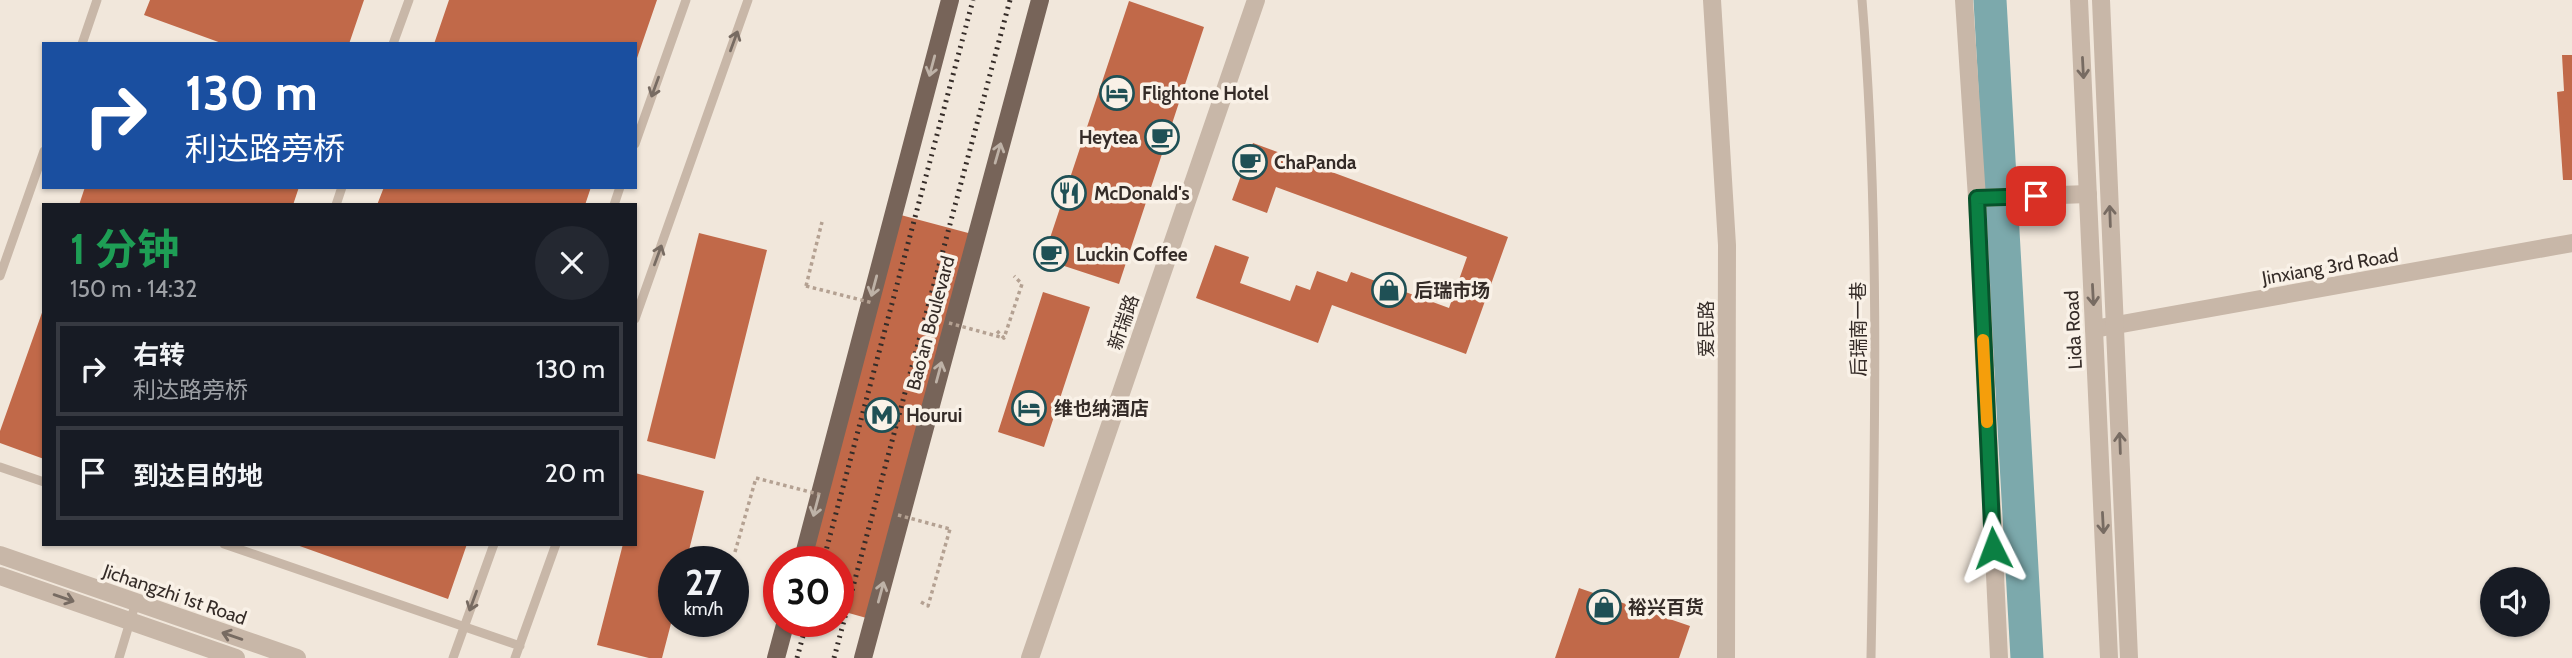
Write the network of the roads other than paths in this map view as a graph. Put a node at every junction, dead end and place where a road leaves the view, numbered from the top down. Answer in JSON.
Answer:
{"nodes":[{"id":1,"x":97,"y":0,"type":"edge"},
{"id":2,"x":409,"y":0,"type":"edge"},
{"id":3,"x":686,"y":0,"type":"edge"},
{"id":4,"x":748,"y":0,"type":"edge"},
{"id":5,"x":950,"y":0,"type":"edge"},
{"id":6,"x":1040,"y":0,"type":"edge"},
{"id":7,"x":1256,"y":0,"type":"edge"},
{"id":8,"x":1712,"y":0,"type":"edge"},
{"id":9,"x":1862,"y":0,"type":"edge"},
{"id":10,"x":1964,"y":0,"type":"edge"},
{"id":11,"x":2080,"y":0,"type":"edge"},
{"id":12,"x":2101,"y":0,"type":"edge"},
{"id":13,"x":83,"y":42,"type":"edge"},
{"id":14,"x":394,"y":42,"type":"edge"},
{"id":15,"x":637,"y":138,"type":"edge"},
{"id":16,"x":42,"y":157,"type":"edge"},
{"id":17,"x":2088,"y":194,"type":"junction"},
{"id":18,"x":1977,"y":198,"type":"junction"},
{"id":19,"x":2572,"y":243,"type":"edge"},
{"id":20,"x":0,"y":275,"type":"edge"},
{"id":21,"x":637,"y":313,"type":"edge"},
{"id":22,"x":2115,"y":326,"type":"junction"},
{"id":23,"x":2094,"y":329,"type":"junction"},
{"id":24,"x":0,"y":467,"type":"edge"},
{"id":25,"x":42,"y":481,"type":"edge"},
{"id":26,"x":231,"y":546,"type":"edge"},
{"id":27,"x":493,"y":546,"type":"edge"},
{"id":28,"x":555,"y":546,"type":"edge"},
{"id":29,"x":806,"y":546,"type":"edge"},
{"id":30,"x":0,"y":555,"type":"edge"},
{"id":31,"x":0,"y":576,"type":"edge"},
{"id":32,"x":136,"y":602,"type":"junction"},
{"id":33,"x":130,"y":621,"type":"junction"},
{"id":34,"x":464,"y":626,"type":"junction"},
{"id":35,"x":782,"y":637,"type":"edge"},
{"id":36,"x":520,"y":646,"type":"junction"},
{"id":37,"x":119,"y":658,"type":"edge"},
{"id":38,"x":236,"y":658,"type":"edge"},
{"id":39,"x":296,"y":658,"type":"edge"},
{"id":40,"x":453,"y":658,"type":"edge"},
{"id":41,"x":515,"y":658,"type":"edge"},
{"id":42,"x":776,"y":658,"type":"edge"},
{"id":43,"x":863,"y":658,"type":"edge"},
{"id":44,"x":1030,"y":658,"type":"edge"},
{"id":45,"x":1726,"y":658,"type":"edge"},
{"id":46,"x":1871,"y":658,"type":"edge"},
{"id":47,"x":1998,"y":658,"type":"edge"},
{"id":48,"x":2109,"y":658,"type":"edge"},
{"id":49,"x":2129,"y":658,"type":"edge"}],
"edges":[{"from":1,"to":13,"type":"lane"},
{"from":2,"to":14,"type":"lane"},
{"from":3,"to":15,"type":"lane","one_way":true},
{"from":21,"to":4,"type":"lane","one_way":true},
{"from":5,"to":29,"type":"main road","one_way":true},
{"from":43,"to":6,"type":"main road","name":"Bao'an Boulevard","one_way":true},
{"from":7,"to":44,"type":"street","name":"新瑞路"},
{"from":8,"to":45,"type":"street","name":"爱民路"},
{"from":9,"to":46,"type":"lane","name":"后瑞南一巷"},
{"from":10,"to":18,"type":"street"},
{"from":11,"to":17,"type":"street","name":"Lida Road","one_way":true},
{"from":22,"to":12,"type":"street","one_way":true},
{"from":16,"to":20,"type":"lane"},
{"from":17,"to":18,"type":"street"},
{"from":17,"to":23,"type":"street","name":"Lida Road","one_way":true},
{"from":18,"to":47,"type":"street"},
{"from":19,"to":22,"type":"street","name":"Jinxiang 3rd Road"},
{"from":22,"to":23,"type":"street","name":"Jinxiang 3rd Road"},
{"from":49,"to":22,"type":"street","one_way":true},
{"from":23,"to":48,"type":"street","name":"Lida Road","one_way":true},
{"from":24,"to":25,"type":"lane"},
{"from":26,"to":34,"type":"lane"},
{"from":27,"to":34,"type":"lane","one_way":true},
{"from":28,"to":36,"type":"lane"},
{"from":30,"to":32,"type":"street","name":"Jichangzhi 1st Road"},
{"from":31,"to":33,"type":"street","name":"Jichangzhi 1st Road","one_way":true},
{"from":32,"to":33,"type":"lane"},
{"from":39,"to":32,"type":"street","name":"Jichangzhi 1st Road","one_way":true},
{"from":33,"to":37,"type":"lane"},
{"from":33,"to":38,"type":"street","name":"Jichangzhi 1st Road"},
{"from":34,"to":36,"type":"lane"},
{"from":34,"to":40,"type":"lane"},
{"from":35,"to":42,"type":"main road"},
{"from":36,"to":41,"type":"lane"}]}
